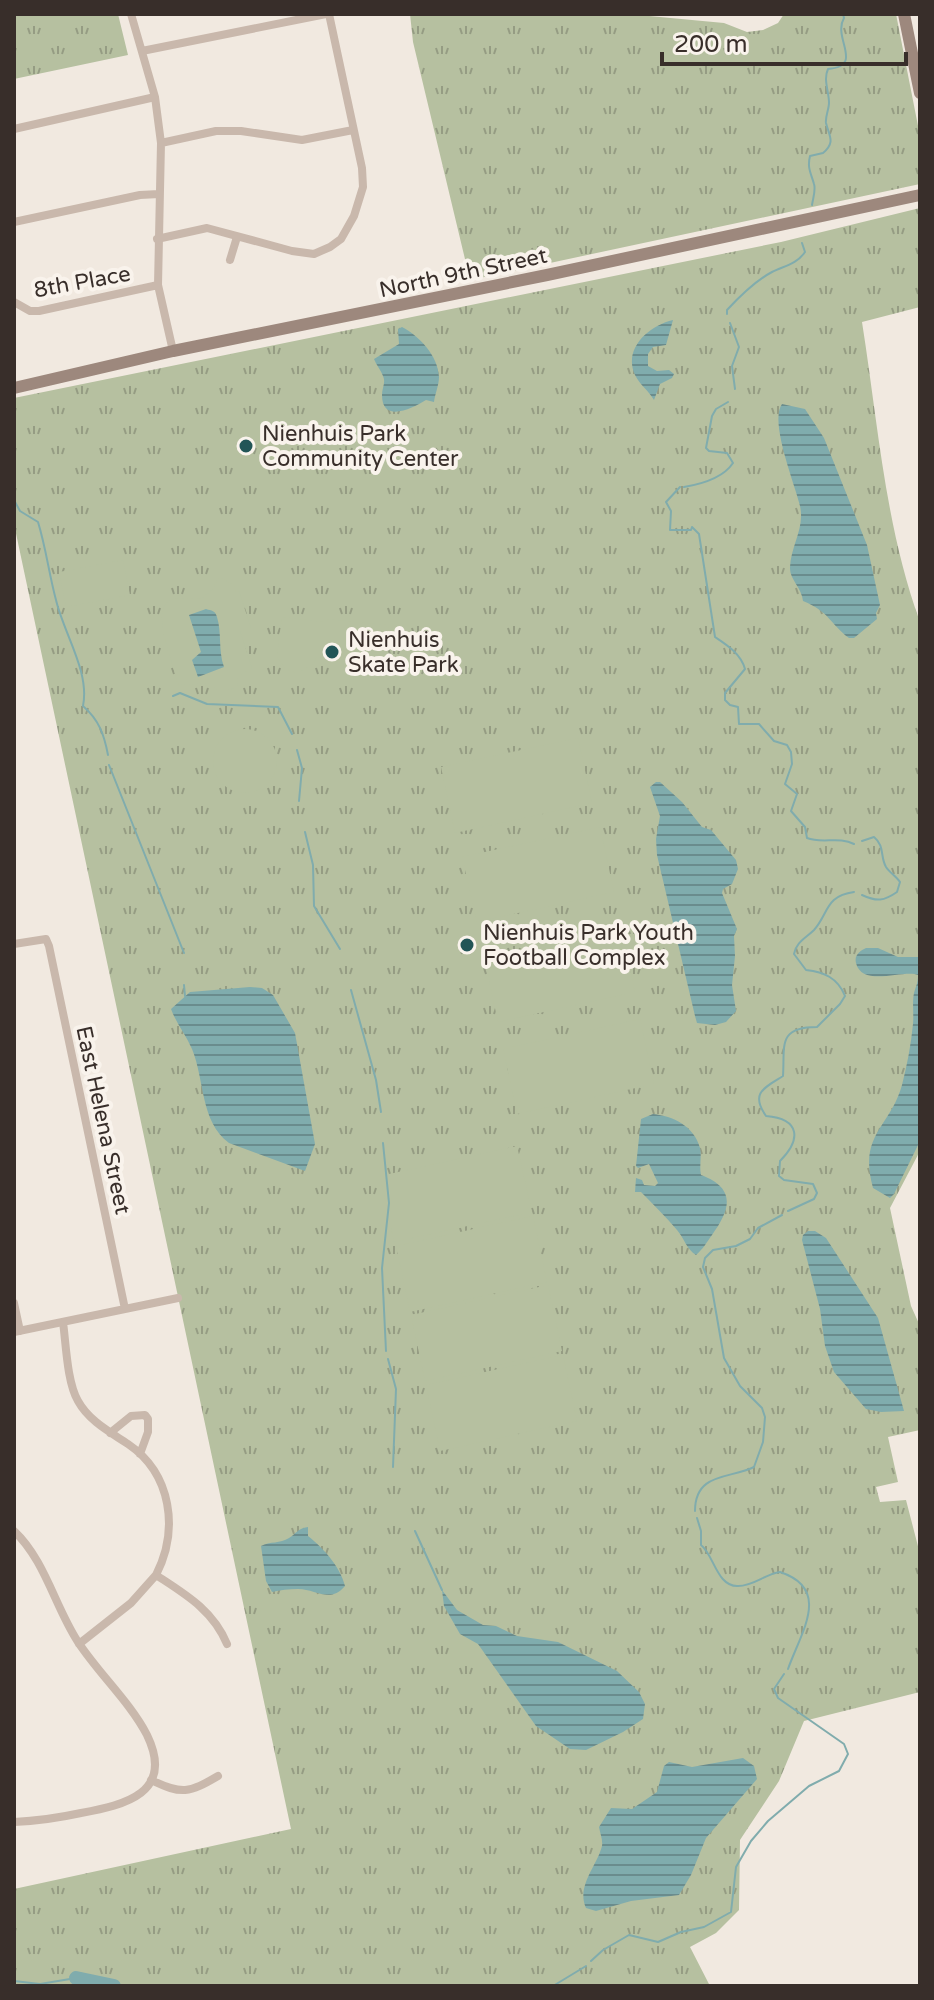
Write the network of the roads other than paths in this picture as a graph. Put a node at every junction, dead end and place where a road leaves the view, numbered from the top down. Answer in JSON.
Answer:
{"nodes":[{"id":1,"x":131,"y":14,"type":"edge"},
{"id":2,"x":328,"y":14,"type":"edge"},
{"id":3,"x":904,"y":14,"type":"edge"},
{"id":4,"x":142,"y":51,"type":"junction"},
{"id":5,"x":920,"y":93,"type":"edge"},
{"id":6,"x":155,"y":97,"type":"junction"},
{"id":7,"x":14,"y":129,"type":"edge"},
{"id":8,"x":353,"y":130,"type":"junction"},
{"id":9,"x":161,"y":143,"type":"junction"},
{"id":10,"x":159,"y":194,"type":"junction"},
{"id":11,"x":920,"y":195,"type":"edge"},
{"id":12,"x":14,"y":222,"type":"edge"},
{"id":13,"x":237,"y":237,"type":"junction"},
{"id":14,"x":157,"y":239,"type":"junction"},
{"id":15,"x":230,"y":260,"type":"dead end"},
{"id":16,"x":158,"y":285,"type":"junction"},
{"id":17,"x":14,"y":302,"type":"edge"},
{"id":18,"x":173,"y":351,"type":"junction"},
{"id":19,"x":14,"y":388,"type":"edge"},
{"id":20,"x":14,"y":944,"type":"edge"},
{"id":21,"x":178,"y":1298,"type":"dead end"},
{"id":22,"x":14,"y":1303,"type":"edge"},
{"id":23,"x":125,"y":1309,"type":"junction"},
{"id":24,"x":63,"y":1322,"type":"junction"},
{"id":25,"x":17,"y":1332,"type":"edge"},
{"id":26,"x":110,"y":1433,"type":"junction"},
{"id":27,"x":140,"y":1454,"type":"junction"},
{"id":28,"x":14,"y":1531,"type":"edge"},
{"id":29,"x":156,"y":1575,"type":"junction"},
{"id":30,"x":79,"y":1644,"type":"junction"},
{"id":31,"x":227,"y":1644,"type":"dead end"},
{"id":32,"x":218,"y":1776,"type":"dead end"},
{"id":33,"x":151,"y":1780,"type":"junction"},
{"id":34,"x":14,"y":1822,"type":"edge"}],
"edges":[{"from":1,"to":4,"type":"street"},
{"from":2,"to":4,"type":"street"},
{"from":2,"to":8,"type":"street"},
{"from":3,"to":5,"type":"main road"},
{"from":4,"to":6,"type":"street"},
{"from":6,"to":7,"type":"street"},
{"from":6,"to":9,"type":"street"},
{"from":8,"to":9,"type":"street"},
{"from":8,"to":13,"type":"street"},
{"from":9,"to":10,"type":"street"},
{"from":10,"to":12,"type":"street"},
{"from":10,"to":14,"type":"street"},
{"from":11,"to":18,"type":"main road","name":"North 9th Street"},
{"from":13,"to":14,"type":"street"},
{"from":13,"to":15,"type":"street"},
{"from":14,"to":16,"type":"street"},
{"from":16,"to":17,"type":"street","name":"8th Place"},
{"from":16,"to":18,"type":"street"},
{"from":18,"to":19,"type":"main road","name":"North 9th Street"},
{"from":20,"to":23,"type":"street","name":"East Helena Street"},
{"from":21,"to":23,"type":"street"},
{"from":22,"to":25,"type":"street"},
{"from":23,"to":24,"type":"street"},
{"from":24,"to":25,"type":"street"},
{"from":24,"to":26,"type":"street"},
{"from":26,"to":27,"type":"street"},
{"from":26,"to":27,"type":"street"},
{"from":27,"to":29,"type":"street"},
{"from":28,"to":30,"type":"street"},
{"from":29,"to":30,"type":"street"},
{"from":29,"to":31,"type":"street"},
{"from":30,"to":33,"type":"street"},
{"from":32,"to":33,"type":"street"},
{"from":33,"to":34,"type":"street"}]}
